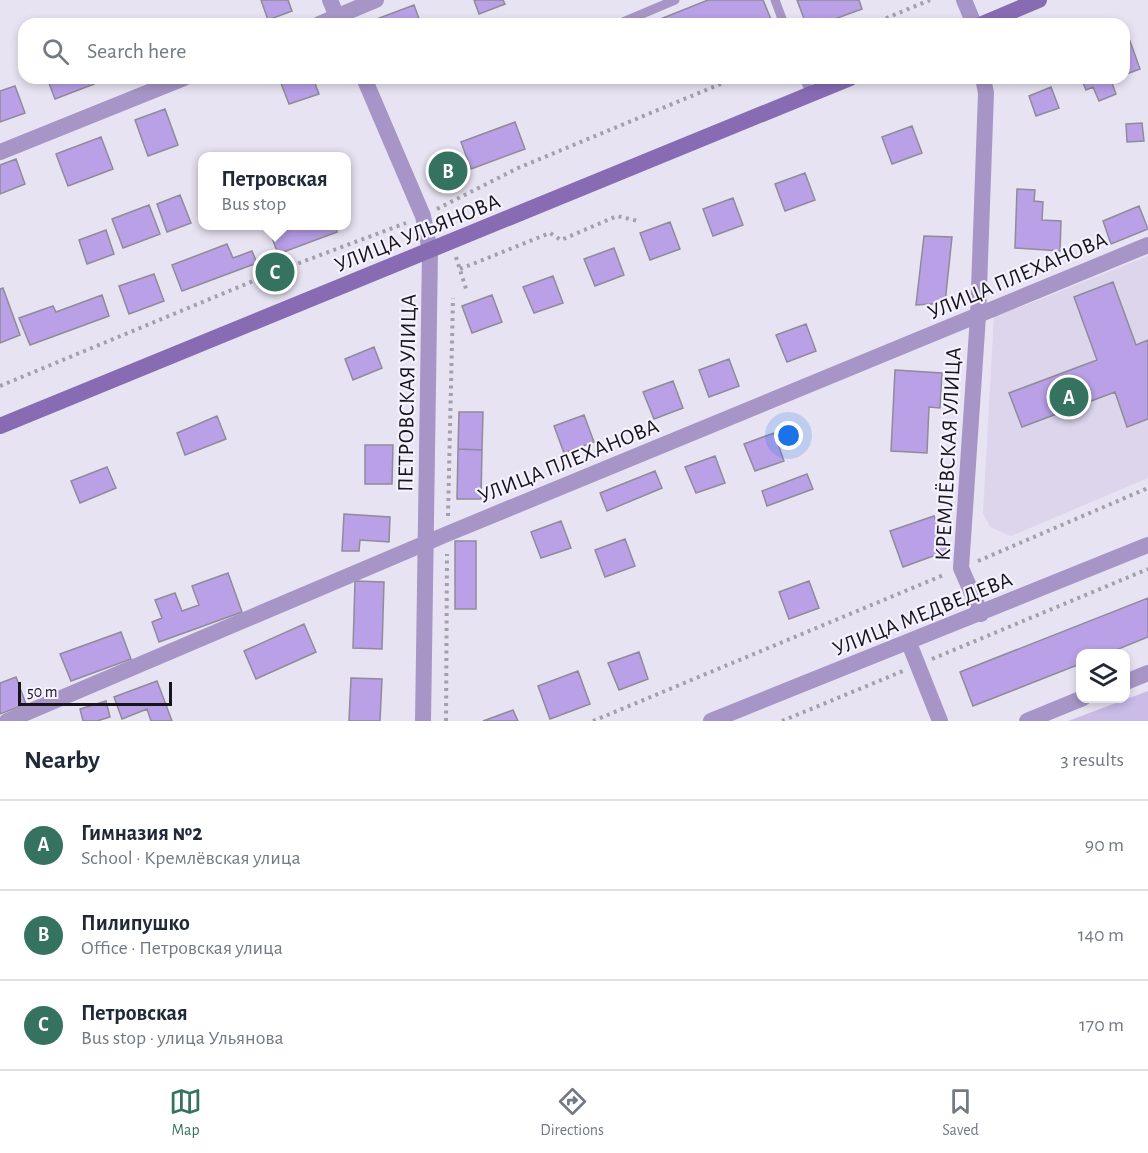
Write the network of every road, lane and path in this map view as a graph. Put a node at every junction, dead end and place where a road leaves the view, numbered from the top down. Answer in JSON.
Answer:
{"nodes":[{"id":1,"x":330,"y":0,"type":"edge"},
{"id":2,"x":376,"y":0,"type":"edge"},
{"id":3,"x":675,"y":0,"type":"edge"},
{"id":4,"x":775,"y":0,"type":"edge"},
{"id":5,"x":930,"y":0,"type":"edge"},
{"id":6,"x":964,"y":0,"type":"edge"},
{"id":7,"x":1039,"y":0,"type":"edge"},
{"id":8,"x":338,"y":18,"type":"edge"},
{"id":9,"x":343,"y":18,"type":"edge"},
{"id":10,"x":632,"y":18,"type":"edge"},
{"id":11,"x":782,"y":18,"type":"edge"},
{"id":12,"x":886,"y":18,"type":"edge"},
{"id":13,"x":972,"y":18,"type":"edge"},
{"id":14,"x":996,"y":18,"type":"edge"},
{"id":15,"x":169,"y":84,"type":"edge"},
{"id":16,"x":367,"y":84,"type":"edge"},
{"id":17,"x":721,"y":84,"type":"edge"},
{"id":18,"x":807,"y":84,"type":"edge"},
{"id":19,"x":835,"y":84,"type":"edge"},
{"id":20,"x":984,"y":84,"type":"edge"},
{"id":21,"x":811,"y":94,"type":"junction"},
{"id":22,"x":0,"y":152,"type":"edge"},
{"id":23,"x":423,"y":216,"type":"junction"},
{"id":24,"x":638,"y":221,"type":"dead end"},
{"id":25,"x":1148,"y":245,"type":"edge"},
{"id":26,"x":430,"y":251,"type":"junction"},
{"id":27,"x":460,"y":269,"type":"dead end"},
{"id":28,"x":453,"y":298,"type":"dead end"},
{"id":29,"x":978,"y":316,"type":"junction"},
{"id":30,"x":0,"y":386,"type":"edge"},
{"id":31,"x":0,"y":426,"type":"edge"},
{"id":32,"x":1148,"y":488,"type":"edge"},
{"id":33,"x":447,"y":534,"type":"junction"},
{"id":34,"x":427,"y":542,"type":"junction"},
{"id":35,"x":1148,"y":545,"type":"edge"},
{"id":36,"x":961,"y":568,"type":"junction"},
{"id":37,"x":1148,"y":569,"type":"edge"},
{"id":38,"x":981,"y":614,"type":"junction"},
{"id":39,"x":909,"y":643,"type":"junction"},
{"id":40,"x":917,"y":665,"type":"junction"},
{"id":41,"x":1148,"y":673,"type":"edge"},
{"id":42,"x":1130,"y":680,"type":"edge"},
{"id":43,"x":1076,"y":702,"type":"edge"},
{"id":44,"x":7,"y":721,"type":"edge"},
{"id":45,"x":423,"y":721,"type":"edge"},
{"id":46,"x":446,"y":721,"type":"edge"},
{"id":47,"x":593,"y":721,"type":"edge"},
{"id":48,"x":711,"y":721,"type":"edge"},
{"id":49,"x":782,"y":721,"type":"edge"},
{"id":50,"x":940,"y":721,"type":"edge"},
{"id":51,"x":1027,"y":721,"type":"edge"}],
"edges":[{"from":1,"to":8,"type":"street"},
{"from":2,"to":9,"type":"street"},
{"from":3,"to":10,"type":"lane"},
{"from":4,"to":11,"type":"lane"},
{"from":5,"to":12,"type":"path"},
{"from":6,"to":13,"type":"street"},
{"from":7,"to":14,"type":"main road"},
{"from":15,"to":22,"type":"street"},
{"from":16,"to":23,"type":"street","name":"ПЕТРОВСКАЯ УЛИЦА"},
{"from":17,"to":23,"type":"path"},
{"from":18,"to":21,"type":"lane"},
{"from":19,"to":21,"type":"main road","name":"УЛИЦА УЛЬЯНОВА"},
{"from":20,"to":29,"type":"street","name":"КРЕМЛЁВСКАЯ УЛИЦА"},
{"from":21,"to":26,"type":"main road","name":"УЛИЦА УЛЬЯНОВА"},
{"from":23,"to":26,"type":"street","name":"ПЕТРОВСКАЯ УЛИЦА"},
{"from":23,"to":30,"type":"path"},
{"from":24,"to":27,"type":"path"},
{"from":25,"to":29,"type":"street","name":"УЛИЦА ПЛЕХАНОВА"},
{"from":26,"to":31,"type":"main road","name":"УЛИЦА УЛЬЯНОВА"},
{"from":26,"to":34,"type":"street","name":"ПЕТРОВСКАЯ УЛИЦА"},
{"from":28,"to":33,"type":"path"},
{"from":29,"to":33,"type":"street","name":"УЛИЦА ПЛЕХАНОВА"},
{"from":29,"to":36,"type":"street","name":"КРЕМЛЁВСКАЯ УЛИЦА"},
{"from":32,"to":36,"type":"path"},
{"from":33,"to":34,"type":"street","name":"УЛИЦА ПЛЕХАНОВА"},
{"from":33,"to":46,"type":"path"},
{"from":34,"to":44,"type":"street","name":"УЛИЦА ПЛЕХАНОВА"},
{"from":34,"to":45,"type":"street","name":"ПЕТРОВСКАЯ УЛИЦА"},
{"from":35,"to":38,"type":"street","name":"УЛИЦА МЕДВЕДЕВА"},
{"from":36,"to":38,"type":"street","name":"КРЕМЛЁВСКАЯ УЛИЦА"},
{"from":36,"to":47,"type":"path"},
{"from":37,"to":40,"type":"path"},
{"from":38,"to":39,"type":"street","name":"УЛИЦА МЕДВЕДЕВА"},
{"from":39,"to":40,"type":"street"},
{"from":39,"to":48,"type":"street","name":"УЛИЦА МЕДВЕДЕВА"},
{"from":40,"to":49,"type":"path"},
{"from":40,"to":50,"type":"street"},
{"from":41,"to":42,"type":"street"},
{"from":43,"to":51,"type":"street"}]}
